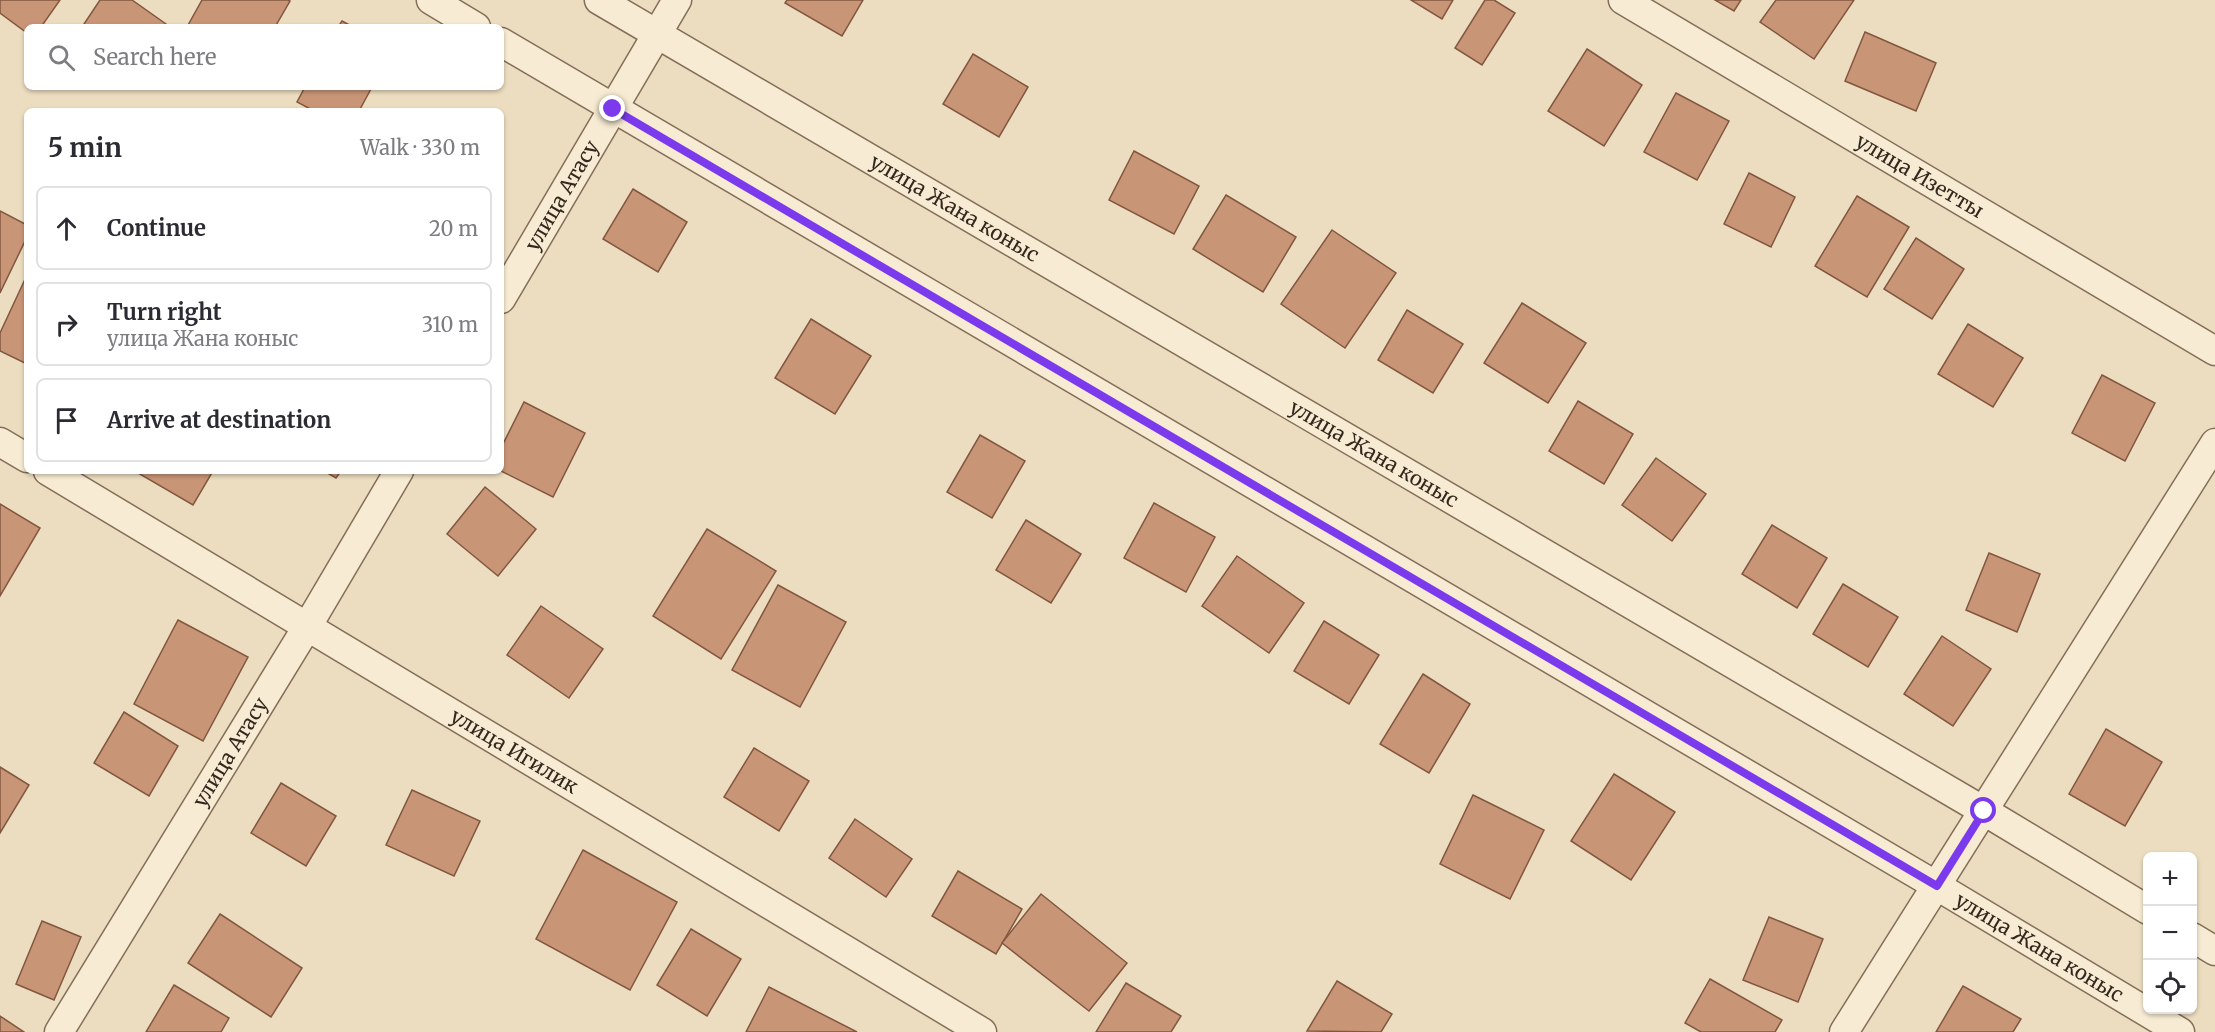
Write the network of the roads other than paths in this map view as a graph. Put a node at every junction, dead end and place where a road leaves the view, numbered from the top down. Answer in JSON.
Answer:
{"nodes":[{"id":1,"x":431,"y":0,"type":"edge"},
{"id":2,"x":599,"y":0,"type":"edge"},
{"id":3,"x":677,"y":0,"type":"edge"},
{"id":4,"x":1623,"y":0,"type":"edge"},
{"id":5,"x":471,"y":24,"type":"edge"},
{"id":6,"x":657,"y":34,"type":"junction"},
{"id":7,"x":504,"y":44,"type":"edge"},
{"id":8,"x":613,"y":109,"type":"junction"},
{"id":9,"x":504,"y":294,"type":"edge"},
{"id":10,"x":2215,"y":351,"type":"edge"},
{"id":11,"x":0,"y":442,"type":"edge"},
{"id":12,"x":2215,"y":443,"type":"edge"},
{"id":13,"x":24,"y":456,"type":"edge"},
{"id":14,"x":53,"y":474,"type":"edge"},
{"id":15,"x":397,"y":474,"type":"edge"},
{"id":16,"x":307,"y":627,"type":"junction"},
{"id":17,"x":1984,"y":811,"type":"junction"},
{"id":18,"x":1937,"y":886,"type":"junction"},
{"id":19,"x":2143,"y":907,"type":"edge"},
{"id":20,"x":2197,"y":940,"type":"edge"},
{"id":21,"x":2215,"y":951,"type":"edge"},
{"id":22,"x":59,"y":1032,"type":"edge"},
{"id":23,"x":982,"y":1032,"type":"edge"},
{"id":24,"x":1844,"y":1032,"type":"edge"},
{"id":25,"x":2180,"y":1032,"type":"edge"}],
"edges":[{"from":1,"to":5,"type":"street"},
{"from":2,"to":6,"type":"street","name":"улица Жана коныс"},
{"from":3,"to":6,"type":"street","name":"улица Атасу"},
{"from":4,"to":10,"type":"street","name":"улица Изетты"},
{"from":6,"to":8,"type":"street","name":"улица Атасу"},
{"from":6,"to":17,"type":"street","name":"улица Жана коныс"},
{"from":7,"to":8,"type":"street","name":"улица Жана коныс"},
{"from":8,"to":9,"type":"street","name":"улица Атасу"},
{"from":8,"to":18,"type":"street","name":"улица Жана коныс"},
{"from":11,"to":13,"type":"street"},
{"from":12,"to":17,"type":"street"},
{"from":14,"to":16,"type":"street","name":"улица Игилик"},
{"from":15,"to":16,"type":"street","name":"улица Атасу"},
{"from":16,"to":22,"type":"street","name":"улица Атасу"},
{"from":16,"to":23,"type":"street","name":"улица Игилик"},
{"from":17,"to":18,"type":"street"},
{"from":17,"to":19,"type":"street","name":"улица Жана коныс"},
{"from":18,"to":24,"type":"street"},
{"from":18,"to":25,"type":"street","name":"улица Жана коныс"},
{"from":20,"to":21,"type":"street"}]}
